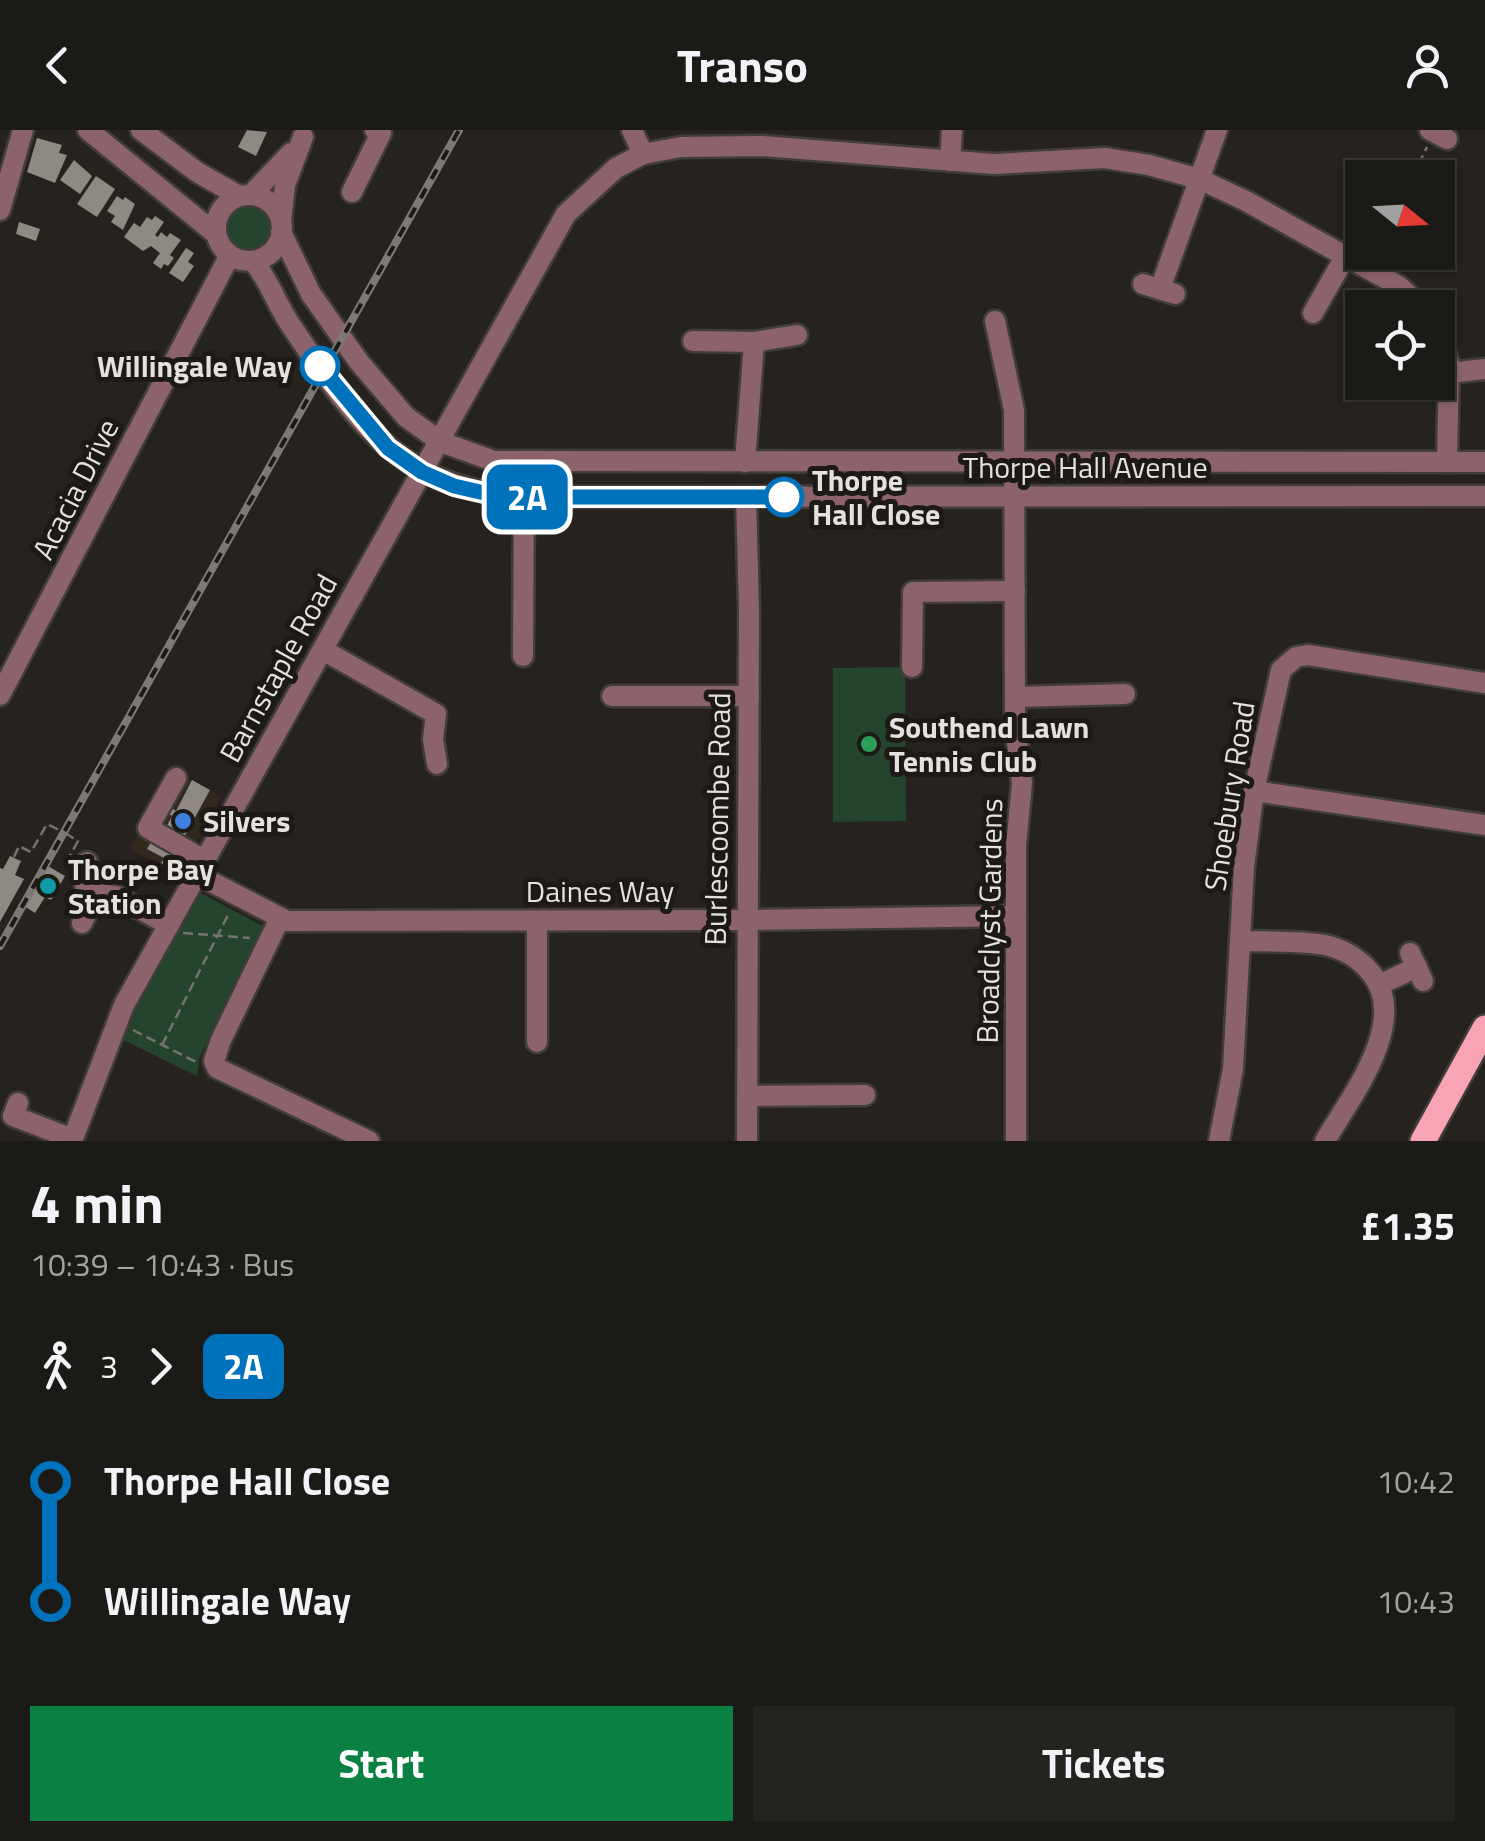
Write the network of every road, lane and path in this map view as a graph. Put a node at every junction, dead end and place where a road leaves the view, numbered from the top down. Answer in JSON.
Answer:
{"nodes":[{"id":1,"x":23,"y":130,"type":"edge"},
{"id":2,"x":88,"y":130,"type":"edge"},
{"id":3,"x":141,"y":130,"type":"edge"},
{"id":4,"x":375,"y":130,"type":"edge"},
{"id":5,"x":632,"y":130,"type":"edge"},
{"id":6,"x":952,"y":130,"type":"edge"},
{"id":7,"x":1217,"y":130,"type":"edge"},
{"id":8,"x":305,"y":134,"type":"edge"},
{"id":9,"x":1437,"y":134,"type":"edge"},
{"id":10,"x":761,"y":138,"type":"edge"},
{"id":11,"x":643,"y":154,"type":"junction"},
{"id":12,"x":1422,"y":160,"type":"edge"},
{"id":13,"x":950,"y":161,"type":"junction"},
{"id":14,"x":1199,"y":179,"type":"junction"},
{"id":15,"x":352,"y":192,"type":"dead end"},
{"id":16,"x":245,"y":196,"type":"junction"},
{"id":17,"x":0,"y":210,"type":"edge"},
{"id":18,"x":281,"y":227,"type":"junction"},
{"id":19,"x":216,"y":234,"type":"junction"},
{"id":20,"x":1345,"y":254,"type":"edge"},
{"id":21,"x":230,"y":255,"type":"junction"},
{"id":22,"x":1345,"y":257,"type":"edge"},
{"id":23,"x":253,"y":261,"type":"junction"},
{"id":24,"x":1371,"y":270,"type":"edge"},
{"id":25,"x":1160,"y":289,"type":"dead end"},
{"id":26,"x":1402,"y":290,"type":"edge"},
{"id":27,"x":1313,"y":313,"type":"dead end"},
{"id":28,"x":1018,"y":322,"type":"dead end"},
{"id":29,"x":796,"y":335,"type":"dead end"},
{"id":30,"x":692,"y":342,"type":"dead end"},
{"id":31,"x":754,"y":342,"type":"junction"},
{"id":32,"x":1485,"y":368,"type":"edge"},
{"id":33,"x":1455,"y":371,"type":"edge"},
{"id":34,"x":1449,"y":400,"type":"edge"},
{"id":35,"x":440,"y":442,"type":"junction"},
{"id":36,"x":745,"y":462,"type":"junction"},
{"id":37,"x":1013,"y":462,"type":"junction"},
{"id":38,"x":1276,"y":462,"type":"junction"},
{"id":39,"x":1447,"y":462,"type":"junction"},
{"id":40,"x":1485,"y":462,"type":"edge"},
{"id":41,"x":422,"y":472,"type":"junction"},
{"id":42,"x":1485,"y":496,"type":"edge"},
{"id":43,"x":524,"y":497,"type":"junction"},
{"id":44,"x":746,"y":497,"type":"junction"},
{"id":45,"x":1276,"y":497,"type":"junction"},
{"id":46,"x":1014,"y":498,"type":"junction"},
{"id":47,"x":1016,"y":591,"type":"junction"},
{"id":48,"x":323,"y":650,"type":"junction"},
{"id":49,"x":523,"y":656,"type":"dead end"},
{"id":50,"x":912,"y":667,"type":"dead end"},
{"id":51,"x":1485,"y":683,"type":"edge"},
{"id":52,"x":1125,"y":694,"type":"dead end"},
{"id":53,"x":0,"y":695,"type":"edge"},
{"id":54,"x":612,"y":696,"type":"dead end"},
{"id":55,"x":749,"y":696,"type":"junction"},
{"id":56,"x":1016,"y":697,"type":"junction"},
{"id":57,"x":437,"y":764,"type":"dead end"},
{"id":58,"x":176,"y":778,"type":"dead end"},
{"id":59,"x":1254,"y":791,"type":"junction"},
{"id":60,"x":1485,"y":825,"type":"edge"},
{"id":61,"x":14,"y":858,"type":"dead end"},
{"id":62,"x":87,"y":862,"type":"dead end"},
{"id":63,"x":64,"y":865,"type":"dead end"},
{"id":64,"x":200,"y":867,"type":"junction"},
{"id":65,"x":87,"y":894,"type":"junction"},
{"id":66,"x":236,"y":896,"type":"junction"},
{"id":67,"x":1016,"y":916,"type":"junction"},
{"id":68,"x":280,"y":918,"type":"junction"},
{"id":69,"x":746,"y":920,"type":"junction"},
{"id":70,"x":537,"y":922,"type":"junction"},
{"id":71,"x":82,"y":924,"type":"dead end"},
{"id":72,"x":169,"y":925,"type":"junction"},
{"id":73,"x":219,"y":936,"type":"junction"},
{"id":74,"x":270,"y":939,"type":"junction"},
{"id":75,"x":1240,"y":941,"type":"junction"},
{"id":76,"x":1417,"y":967,"type":"dead end"},
{"id":77,"x":1380,"y":985,"type":"junction"},
{"id":78,"x":116,"y":1022,"type":"junction"},
{"id":79,"x":1485,"y":1028,"type":"edge"},
{"id":80,"x":538,"y":1042,"type":"dead end"},
{"id":81,"x":162,"y":1045,"type":"junction"},
{"id":82,"x":214,"y":1061,"type":"junction"},
{"id":83,"x":864,"y":1095,"type":"dead end"},
{"id":84,"x":747,"y":1096,"type":"junction"},
{"id":85,"x":13,"y":1116,"type":"dead end"},
{"id":86,"x":72,"y":1140,"type":"edge"},
{"id":87,"x":369,"y":1141,"type":"edge"},
{"id":88,"x":747,"y":1141,"type":"edge"},
{"id":89,"x":1016,"y":1141,"type":"edge"},
{"id":90,"x":1219,"y":1141,"type":"edge"},
{"id":91,"x":1324,"y":1141,"type":"edge"},
{"id":92,"x":1423,"y":1141,"type":"edge"}],
"edges":[{"from":1,"to":17,"type":"street"},
{"from":2,"to":19,"type":"street"},
{"from":3,"to":16,"type":"street"},
{"from":4,"to":15,"type":"street"},
{"from":5,"to":11,"type":"street"},
{"from":6,"to":13,"type":"street"},
{"from":7,"to":14,"type":"street"},
{"from":8,"to":16,"type":"street"},
{"from":8,"to":18,"type":"street"},
{"from":9,"to":12,"type":"path"},
{"from":10,"to":11,"type":"street"},
{"from":10,"to":13,"type":"street"},
{"from":11,"to":35,"type":"street"},
{"from":13,"to":14,"type":"street"},
{"from":14,"to":20,"type":"street"},
{"from":14,"to":25,"type":"street"},
{"from":16,"to":18,"type":"street"},
{"from":16,"to":19,"type":"street"},
{"from":18,"to":23,"type":"street"},
{"from":18,"to":35,"type":"street","name":"Thorpe Hall Avenue"},
{"from":19,"to":21,"type":"street"},
{"from":21,"to":23,"type":"street"},
{"from":21,"to":53,"type":"street","name":"Acacia Drive"},
{"from":22,"to":27,"type":"street"},
{"from":23,"to":41,"type":"street","name":"Thorpe Hall Avenue"},
{"from":24,"to":26,"type":"street"},
{"from":28,"to":37,"type":"street","name":"Broadclyst Gardens"},
{"from":29,"to":31,"type":"street"},
{"from":30,"to":31,"type":"street"},
{"from":31,"to":36,"type":"street"},
{"from":32,"to":33,"type":"street"},
{"from":34,"to":39,"type":"street"},
{"from":35,"to":36,"type":"street","name":"Thorpe Hall Avenue"},
{"from":35,"to":41,"type":"street","name":"Barnstaple Road"},
{"from":36,"to":37,"type":"street","name":"Thorpe Hall Avenue"},
{"from":37,"to":38,"type":"street","name":"Thorpe Hall Avenue"},
{"from":37,"to":46,"type":"street","name":"Broadclyst Gardens"},
{"from":38,"to":39,"type":"street","name":"Thorpe Hall Avenue"},
{"from":38,"to":45,"type":"street"},
{"from":39,"to":40,"type":"street","name":"Thorpe Hall Avenue"},
{"from":41,"to":43,"type":"street","name":"Thorpe Hall Avenue"},
{"from":41,"to":48,"type":"street","name":"Barnstaple Road"},
{"from":42,"to":45,"type":"street","name":"Thorpe Hall Avenue"},
{"from":43,"to":44,"type":"street","name":"Thorpe Hall Avenue"},
{"from":43,"to":49,"type":"street"},
{"from":44,"to":46,"type":"street","name":"Thorpe Hall Avenue"},
{"from":44,"to":55,"type":"street","name":"Burlescoombe Road"},
{"from":45,"to":46,"type":"street","name":"Thorpe Hall Avenue"},
{"from":46,"to":47,"type":"street","name":"Broadclyst Gardens"},
{"from":47,"to":50,"type":"street"},
{"from":47,"to":56,"type":"street","name":"Broadclyst Gardens"},
{"from":48,"to":57,"type":"street"},
{"from":48,"to":64,"type":"street","name":"Barnstaple Road"},
{"from":51,"to":59,"type":"street","name":"Shoebury Road"},
{"from":52,"to":56,"type":"street"},
{"from":54,"to":55,"type":"street"},
{"from":55,"to":69,"type":"street","name":"Burlescoombe Road"},
{"from":56,"to":67,"type":"street","name":"Broadclyst Gardens"},
{"from":58,"to":64,"type":"street","name":"Daines Way"},
{"from":59,"to":60,"type":"street"},
{"from":59,"to":75,"type":"street","name":"Shoebury Road"},
{"from":61,"to":63,"type":"path","bridge":true},
{"from":62,"to":65,"type":"street"},
{"from":64,"to":66,"type":"street","name":"Daines Way"},
{"from":64,"to":72,"type":"street","name":"Barnstaple Road"},
{"from":65,"to":71,"type":"street"},
{"from":65,"to":72,"type":"street"},
{"from":66,"to":68,"type":"street","name":"Daines Way"},
{"from":66,"to":73,"type":"path"},
{"from":67,"to":69,"type":"street","name":"Daines Way"},
{"from":67,"to":89,"type":"street","name":"Broadclyst Gardens"},
{"from":68,"to":70,"type":"street","name":"Daines Way"},
{"from":68,"to":74,"type":"street"},
{"from":69,"to":70,"type":"street","name":"Daines Way"},
{"from":69,"to":84,"type":"street","name":"Burlescoombe Road"},
{"from":70,"to":80,"type":"street"},
{"from":72,"to":73,"type":"path"},
{"from":72,"to":78,"type":"street","name":"Barnstaple Road"},
{"from":73,"to":74,"type":"path"},
{"from":73,"to":81,"type":"path"},
{"from":74,"to":82,"type":"street"},
{"from":75,"to":77,"type":"street"},
{"from":75,"to":90,"type":"street","name":"Shoebury Road"},
{"from":76,"to":77,"type":"street"},
{"from":77,"to":91,"type":"street"},
{"from":78,"to":81,"type":"path"},
{"from":78,"to":86,"type":"street","name":"Barnstaple Road"},
{"from":79,"to":92,"type":"main road"},
{"from":81,"to":82,"type":"path"},
{"from":82,"to":87,"type":"street"},
{"from":83,"to":84,"type":"street"},
{"from":84,"to":88,"type":"street","name":"Burlescoombe Road"},
{"from":85,"to":86,"type":"street","name":"Barnstaple Road"}]}
